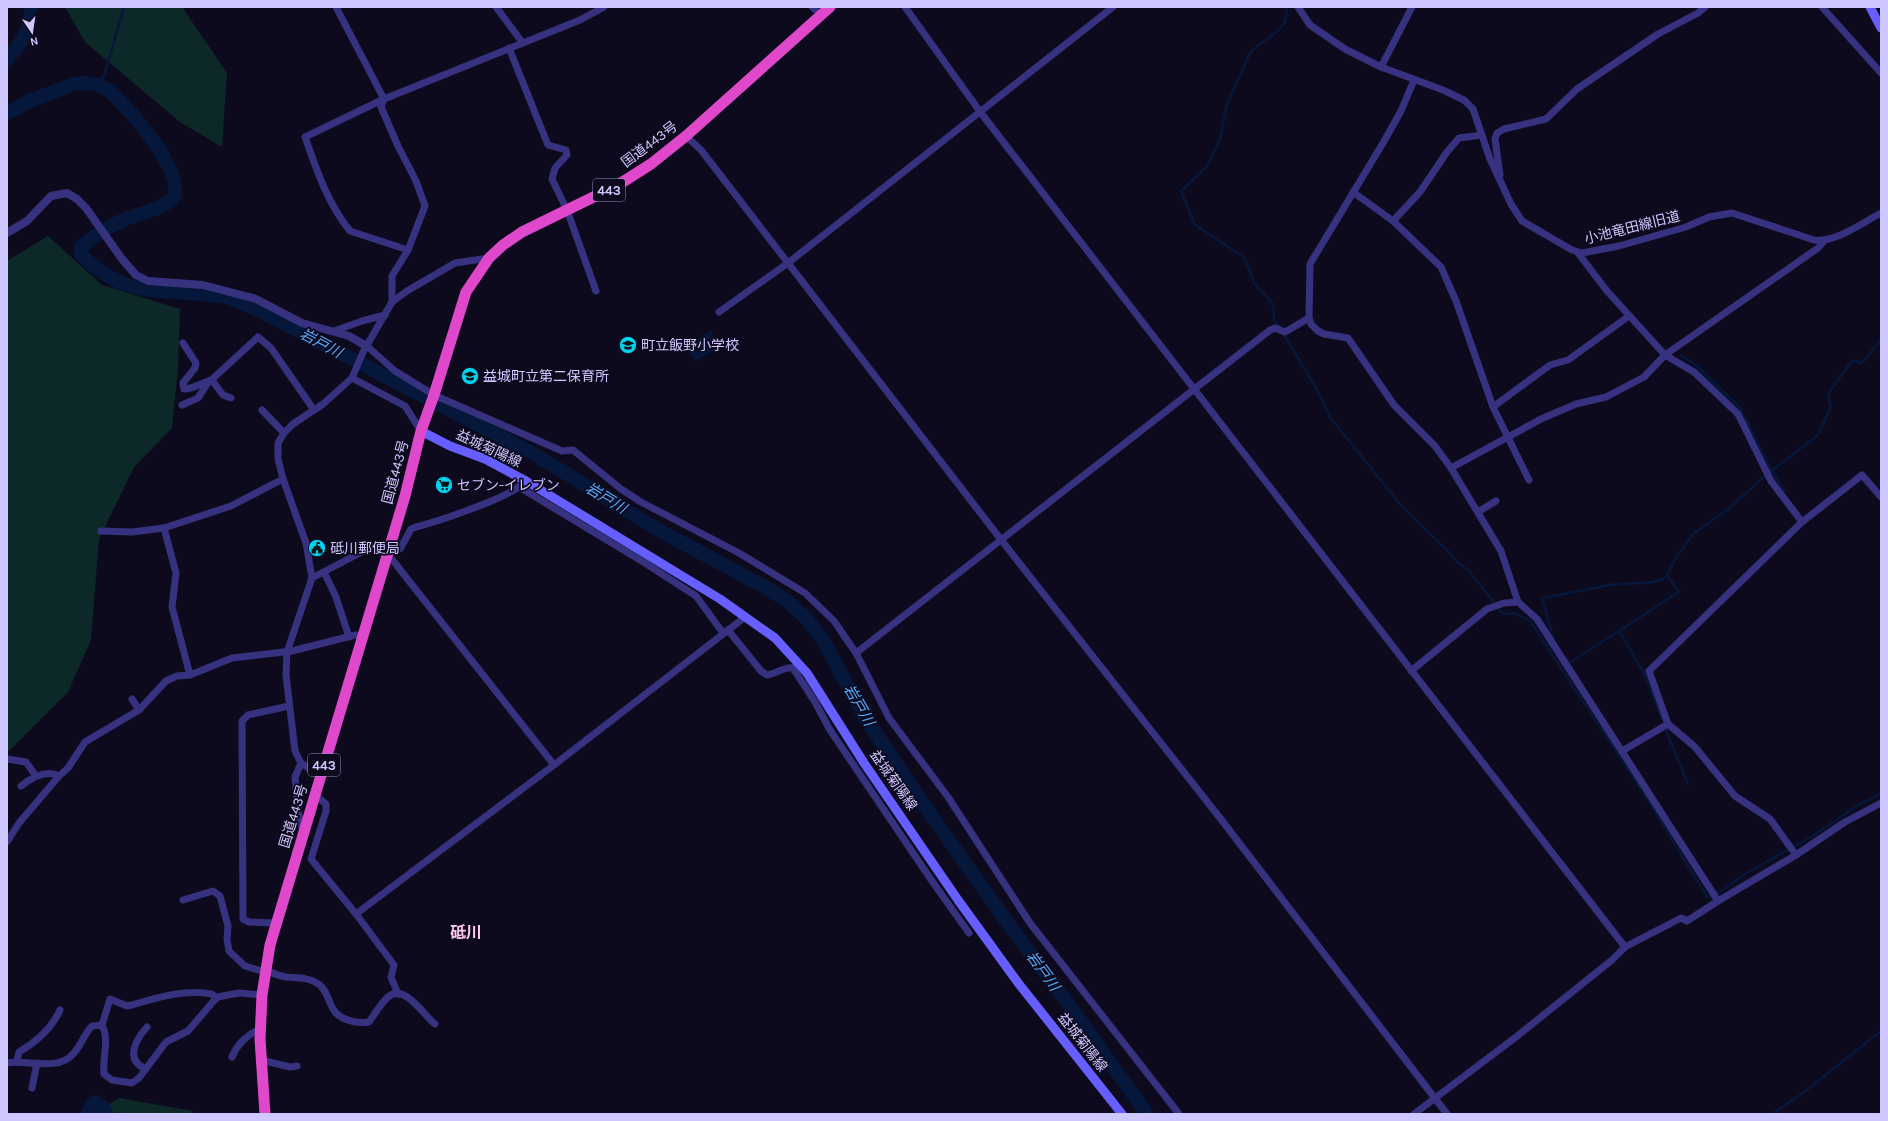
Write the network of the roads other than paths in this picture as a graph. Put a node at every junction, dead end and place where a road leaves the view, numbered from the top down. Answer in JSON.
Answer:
{"nodes":[{"id":1,"x":336,"y":7,"type":"edge"},
{"id":2,"x":496,"y":7,"type":"edge"},
{"id":3,"x":604,"y":7,"type":"edge"},
{"id":4,"x":812,"y":7,"type":"edge"},
{"id":5,"x":830,"y":7,"type":"edge"},
{"id":6,"x":905,"y":7,"type":"edge"},
{"id":7,"x":1113,"y":7,"type":"edge"},
{"id":8,"x":1298,"y":7,"type":"edge"},
{"id":9,"x":1412,"y":7,"type":"edge"},
{"id":10,"x":1705,"y":7,"type":"edge"},
{"id":11,"x":1822,"y":7,"type":"edge"},
{"id":12,"x":1870,"y":7,"type":"edge"},
{"id":13,"x":820,"y":15,"type":"junction"},
{"id":14,"x":1881,"y":28,"type":"edge"},
{"id":15,"x":522,"y":42,"type":"junction"},
{"id":16,"x":509,"y":48,"type":"junction"},
{"id":17,"x":1381,"y":67,"type":"junction"},
{"id":18,"x":1881,"y":73,"type":"edge"},
{"id":19,"x":1414,"y":80,"type":"junction"},
{"id":20,"x":384,"y":99,"type":"junction"},
{"id":21,"x":981,"y":113,"type":"junction"},
{"id":22,"x":1482,"y":135,"type":"junction"},
{"id":23,"x":686,"y":136,"type":"junction"},
{"id":24,"x":1501,"y":183,"type":"junction"},
{"id":25,"x":1353,"y":192,"type":"junction"},
{"id":26,"x":567,"y":210,"type":"junction"},
{"id":27,"x":1881,"y":213,"type":"edge"},
{"id":28,"x":1393,"y":221,"type":"junction"},
{"id":29,"x":7,"y":233,"type":"edge"},
{"id":30,"x":1824,"y":241,"type":"junction"},
{"id":31,"x":408,"y":250,"type":"junction"},
{"id":32,"x":1572,"y":250,"type":"junction"},
{"id":33,"x":489,"y":258,"type":"junction"},
{"id":34,"x":788,"y":263,"type":"junction"},
{"id":35,"x":596,"y":291,"type":"dead end"},
{"id":36,"x":392,"y":302,"type":"junction"},
{"id":37,"x":719,"y":312,"type":"dead end"},
{"id":38,"x":385,"y":315,"type":"junction"},
{"id":39,"x":1629,"y":316,"type":"junction"},
{"id":40,"x":1309,"y":318,"type":"junction"},
{"id":41,"x":334,"y":332,"type":"junction"},
{"id":42,"x":183,"y":343,"type":"dead end"},
{"id":43,"x":365,"y":350,"type":"junction"},
{"id":44,"x":1665,"y":355,"type":"junction"},
{"id":45,"x":352,"y":378,"type":"junction"},
{"id":46,"x":212,"y":380,"type":"junction"},
{"id":47,"x":1194,"y":390,"type":"junction"},
{"id":48,"x":434,"y":395,"type":"junction"},
{"id":49,"x":231,"y":398,"type":"dead end"},
{"id":50,"x":182,"y":405,"type":"dead end"},
{"id":51,"x":1493,"y":408,"type":"junction"},
{"id":52,"x":262,"y":410,"type":"dead end"},
{"id":53,"x":314,"y":410,"type":"junction"},
{"id":54,"x":422,"y":427,"type":"junction"},
{"id":55,"x":284,"y":433,"type":"junction"},
{"id":56,"x":1508,"y":437,"type":"junction"},
{"id":57,"x":1451,"y":468,"type":"junction"},
{"id":58,"x":283,"y":479,"type":"junction"},
{"id":59,"x":526,"y":480,"type":"junction"},
{"id":60,"x":1530,"y":480,"type":"dead end"},
{"id":61,"x":519,"y":487,"type":"junction"},
{"id":62,"x":1881,"y":497,"type":"edge"},
{"id":63,"x":1496,"y":501,"type":"dead end"},
{"id":64,"x":1478,"y":512,"type":"junction"},
{"id":65,"x":1802,"y":522,"type":"junction"},
{"id":66,"x":164,"y":528,"type":"junction"},
{"id":67,"x":101,"y":531,"type":"dead end"},
{"id":68,"x":1002,"y":541,"type":"junction"},
{"id":69,"x":388,"y":549,"type":"junction"},
{"id":70,"x":324,"y":572,"type":"junction"},
{"id":71,"x":312,"y":578,"type":"junction"},
{"id":72,"x":1518,"y":602,"type":"junction"},
{"id":73,"x":745,"y":617,"type":"junction"},
{"id":74,"x":725,"y":632,"type":"junction"},
{"id":75,"x":362,"y":636,"type":"junction"},
{"id":76,"x":349,"y":637,"type":"junction"},
{"id":77,"x":287,"y":652,"type":"junction"},
{"id":78,"x":856,"y":653,"type":"junction"},
{"id":79,"x":1411,"y":671,"type":"junction"},
{"id":80,"x":190,"y":675,"type":"junction"},
{"id":81,"x":132,"y":699,"type":"dead end"},
{"id":82,"x":289,"y":706,"type":"junction"},
{"id":83,"x":140,"y":710,"type":"junction"},
{"id":84,"x":1668,"y":724,"type":"junction"},
{"id":85,"x":1622,"y":751,"type":"junction"},
{"id":86,"x":7,"y":760,"type":"edge"},
{"id":87,"x":301,"y":763,"type":"junction"},
{"id":88,"x":554,"y":765,"type":"junction"},
{"id":89,"x":36,"y":776,"type":"junction"},
{"id":90,"x":59,"y":776,"type":"junction"},
{"id":91,"x":321,"y":776,"type":"junction"},
{"id":92,"x":21,"y":786,"type":"dead end"},
{"id":93,"x":315,"y":795,"type":"junction"},
{"id":94,"x":1881,"y":802,"type":"edge"},
{"id":95,"x":304,"y":832,"type":"junction"},
{"id":96,"x":7,"y":842,"type":"edge"},
{"id":97,"x":1796,"y":855,"type":"junction"},
{"id":98,"x":183,"y":900,"type":"dead end"},
{"id":99,"x":1718,"y":901,"type":"junction"},
{"id":100,"x":356,"y":914,"type":"junction"},
{"id":101,"x":276,"y":923,"type":"junction"},
{"id":102,"x":969,"y":933,"type":"dead end"},
{"id":103,"x":1625,"y":947,"type":"junction"},
{"id":104,"x":265,"y":971,"type":"junction"},
{"id":105,"x":262,"y":994,"type":"junction"},
{"id":106,"x":398,"y":994,"type":"junction"},
{"id":107,"x":216,"y":998,"type":"junction"},
{"id":108,"x":60,"y":1010,"type":"dead end"},
{"id":109,"x":435,"y":1024,"type":"dead end"},
{"id":110,"x":102,"y":1025,"type":"junction"},
{"id":111,"x":147,"y":1027,"type":"dead end"},
{"id":112,"x":261,"y":1028,"type":"junction"},
{"id":113,"x":232,"y":1057,"type":"dead end"},
{"id":114,"x":261,"y":1060,"type":"junction"},
{"id":115,"x":17,"y":1061,"type":"junction"},
{"id":116,"x":7,"y":1063,"type":"edge"},
{"id":117,"x":37,"y":1063,"type":"junction"},
{"id":118,"x":297,"y":1066,"type":"dead end"},
{"id":119,"x":146,"y":1069,"type":"junction"},
{"id":120,"x":32,"y":1088,"type":"dead end"},
{"id":121,"x":1434,"y":1098,"type":"junction"},
{"id":122,"x":265,"y":1114,"type":"edge"},
{"id":123,"x":1122,"y":1114,"type":"edge"},
{"id":124,"x":1179,"y":1114,"type":"edge"},
{"id":125,"x":1414,"y":1114,"type":"edge"},
{"id":126,"x":1447,"y":1114,"type":"edge"}],
"edges":[{"from":1,"to":20,"type":"street"},
{"from":2,"to":15,"type":"street"},
{"from":3,"to":15,"type":"street"},
{"from":4,"to":13,"type":"street"},
{"from":5,"to":13,"type":"highway","name":"国道443号","number":"443"},
{"from":6,"to":21,"type":"street"},
{"from":7,"to":21,"type":"street"},
{"from":8,"to":17,"type":"street","name":"小池竜田線旧道"},
{"from":9,"to":17,"type":"street"},
{"from":10,"to":24,"type":"street"},
{"from":11,"to":18,"type":"street"},
{"from":12,"to":14,"type":"main road"},
{"from":13,"to":23,"type":"highway","name":"国道443号","number":"443"},
{"from":15,"to":16,"type":"street"},
{"from":16,"to":20,"type":"street"},
{"from":16,"to":26,"type":"street"},
{"from":17,"to":19,"type":"street","name":"小池竜田線旧道"},
{"from":19,"to":22,"type":"street","name":"小池竜田線旧道"},
{"from":19,"to":25,"type":"street"},
{"from":20,"to":31,"type":"street"},
{"from":20,"to":31,"type":"street"},
{"from":21,"to":34,"type":"street"},
{"from":21,"to":47,"type":"street"},
{"from":22,"to":24,"type":"street","name":"小池竜田線旧道"},
{"from":22,"to":28,"type":"street"},
{"from":23,"to":26,"type":"highway","name":"国道443号","number":"443"},
{"from":23,"to":34,"type":"street"},
{"from":24,"to":32,"type":"street","name":"小池竜田線旧道"},
{"from":25,"to":28,"type":"street"},
{"from":25,"to":40,"type":"street"},
{"from":26,"to":33,"type":"highway","name":"国道443号","number":"443"},
{"from":26,"to":35,"type":"street"},
{"from":27,"to":30,"type":"street"},
{"from":28,"to":51,"type":"street"},
{"from":29,"to":41,"type":"street"},
{"from":30,"to":32,"type":"street","name":"小池竜田線旧道"},
{"from":30,"to":44,"type":"street"},
{"from":31,"to":36,"type":"street"},
{"from":32,"to":39,"type":"street"},
{"from":33,"to":36,"type":"street"},
{"from":33,"to":48,"type":"highway","name":"国道443号","number":"443"},
{"from":34,"to":37,"type":"street"},
{"from":34,"to":68,"type":"street"},
{"from":36,"to":38,"type":"street"},
{"from":38,"to":41,"type":"street"},
{"from":38,"to":43,"type":"street"},
{"from":39,"to":44,"type":"street"},
{"from":39,"to":51,"type":"street"},
{"from":40,"to":47,"type":"street"},
{"from":40,"to":57,"type":"street"},
{"from":41,"to":43,"type":"street"},
{"from":42,"to":46,"type":"street"},
{"from":43,"to":45,"type":"street"},
{"from":43,"to":48,"type":"street"},
{"from":44,"to":56,"type":"street"},
{"from":44,"to":65,"type":"street"},
{"from":45,"to":53,"type":"street"},
{"from":45,"to":54,"type":"street"},
{"from":46,"to":49,"type":"street"},
{"from":46,"to":50,"type":"street"},
{"from":46,"to":53,"type":"street"},
{"from":47,"to":68,"type":"street"},
{"from":47,"to":79,"type":"street"},
{"from":48,"to":54,"type":"highway","name":"国道443号","number":"443"},
{"from":48,"to":78,"type":"street"},
{"from":51,"to":56,"type":"street"},
{"from":52,"to":55,"type":"street"},
{"from":53,"to":55,"type":"street"},
{"from":54,"to":59,"type":"main road","name":"益城菊陽線"},
{"from":54,"to":69,"type":"highway","name":"国道443号","number":"443"},
{"from":55,"to":58,"type":"street"},
{"from":56,"to":57,"type":"street"},
{"from":56,"to":60,"type":"street"},
{"from":57,"to":64,"type":"street"},
{"from":58,"to":66,"type":"street"},
{"from":58,"to":71,"type":"street"},
{"from":59,"to":61,"type":"street"},
{"from":59,"to":73,"type":"main road","name":"益城菊陽線"},
{"from":61,"to":69,"type":"street"},
{"from":61,"to":74,"type":"street"},
{"from":62,"to":65,"type":"street"},
{"from":63,"to":64,"type":"street"},
{"from":64,"to":72,"type":"street"},
{"from":65,"to":84,"type":"street"},
{"from":66,"to":67,"type":"street"},
{"from":66,"to":80,"type":"street"},
{"from":68,"to":78,"type":"street"},
{"from":68,"to":121,"type":"street"},
{"from":69,"to":70,"type":"street"},
{"from":69,"to":75,"type":"highway","name":"国道443号","number":"443"},
{"from":69,"to":88,"type":"street"},
{"from":70,"to":71,"type":"street"},
{"from":70,"to":76,"type":"street"},
{"from":71,"to":77,"type":"street"},
{"from":72,"to":79,"type":"street"},
{"from":72,"to":85,"type":"street"},
{"from":73,"to":74,"type":"street"},
{"from":73,"to":123,"type":"main road","name":"益城菊陽線"},
{"from":74,"to":88,"type":"street"},
{"from":74,"to":102,"type":"street"},
{"from":75,"to":76,"type":"street"},
{"from":75,"to":91,"type":"highway","name":"国道443号","number":"443"},
{"from":76,"to":77,"type":"street"},
{"from":77,"to":80,"type":"street"},
{"from":77,"to":82,"type":"street"},
{"from":78,"to":124,"type":"street"},
{"from":79,"to":103,"type":"street"},
{"from":80,"to":83,"type":"street"},
{"from":81,"to":83,"type":"street"},
{"from":82,"to":87,"type":"street"},
{"from":82,"to":101,"type":"street"},
{"from":83,"to":90,"type":"street"},
{"from":84,"to":85,"type":"street"},
{"from":84,"to":97,"type":"street"},
{"from":85,"to":99,"type":"street"},
{"from":86,"to":89,"type":"street"},
{"from":87,"to":91,"type":"street"},
{"from":87,"to":95,"type":"street"},
{"from":88,"to":100,"type":"street"},
{"from":89,"to":90,"type":"street"},
{"from":89,"to":92,"type":"street"},
{"from":90,"to":96,"type":"street"},
{"from":91,"to":93,"type":"highway","name":"国道443号","number":"443"},
{"from":93,"to":95,"type":"highway","name":"国道443号","number":"443"},
{"from":93,"to":100,"type":"street"},
{"from":94,"to":97,"type":"street"},
{"from":95,"to":101,"type":"highway","name":"国道443号","number":"443"},
{"from":97,"to":99,"type":"street"},
{"from":98,"to":104,"type":"street"},
{"from":99,"to":103,"type":"street"},
{"from":100,"to":106,"type":"street"},
{"from":101,"to":104,"type":"highway","name":"国道443号","number":"443"},
{"from":103,"to":121,"type":"street"},
{"from":104,"to":105,"type":"highway","name":"国道443号","number":"443"},
{"from":104,"to":106,"type":"street"},
{"from":105,"to":107,"type":"street"},
{"from":105,"to":112,"type":"highway","name":"国道443号","number":"443"},
{"from":106,"to":109,"type":"street"},
{"from":107,"to":110,"type":"street"},
{"from":107,"to":119,"type":"street"},
{"from":108,"to":115,"type":"street"},
{"from":110,"to":117,"type":"street"},
{"from":110,"to":119,"type":"street"},
{"from":111,"to":119,"type":"street"},
{"from":112,"to":113,"type":"street"},
{"from":112,"to":114,"type":"highway","name":"国道443号","number":"443"},
{"from":114,"to":118,"type":"street"},
{"from":114,"to":122,"type":"highway","name":"国道443号","number":"443"},
{"from":115,"to":116,"type":"street"},
{"from":115,"to":117,"type":"street"},
{"from":117,"to":120,"type":"street"},
{"from":121,"to":125,"type":"street"},
{"from":121,"to":126,"type":"street"}]}
